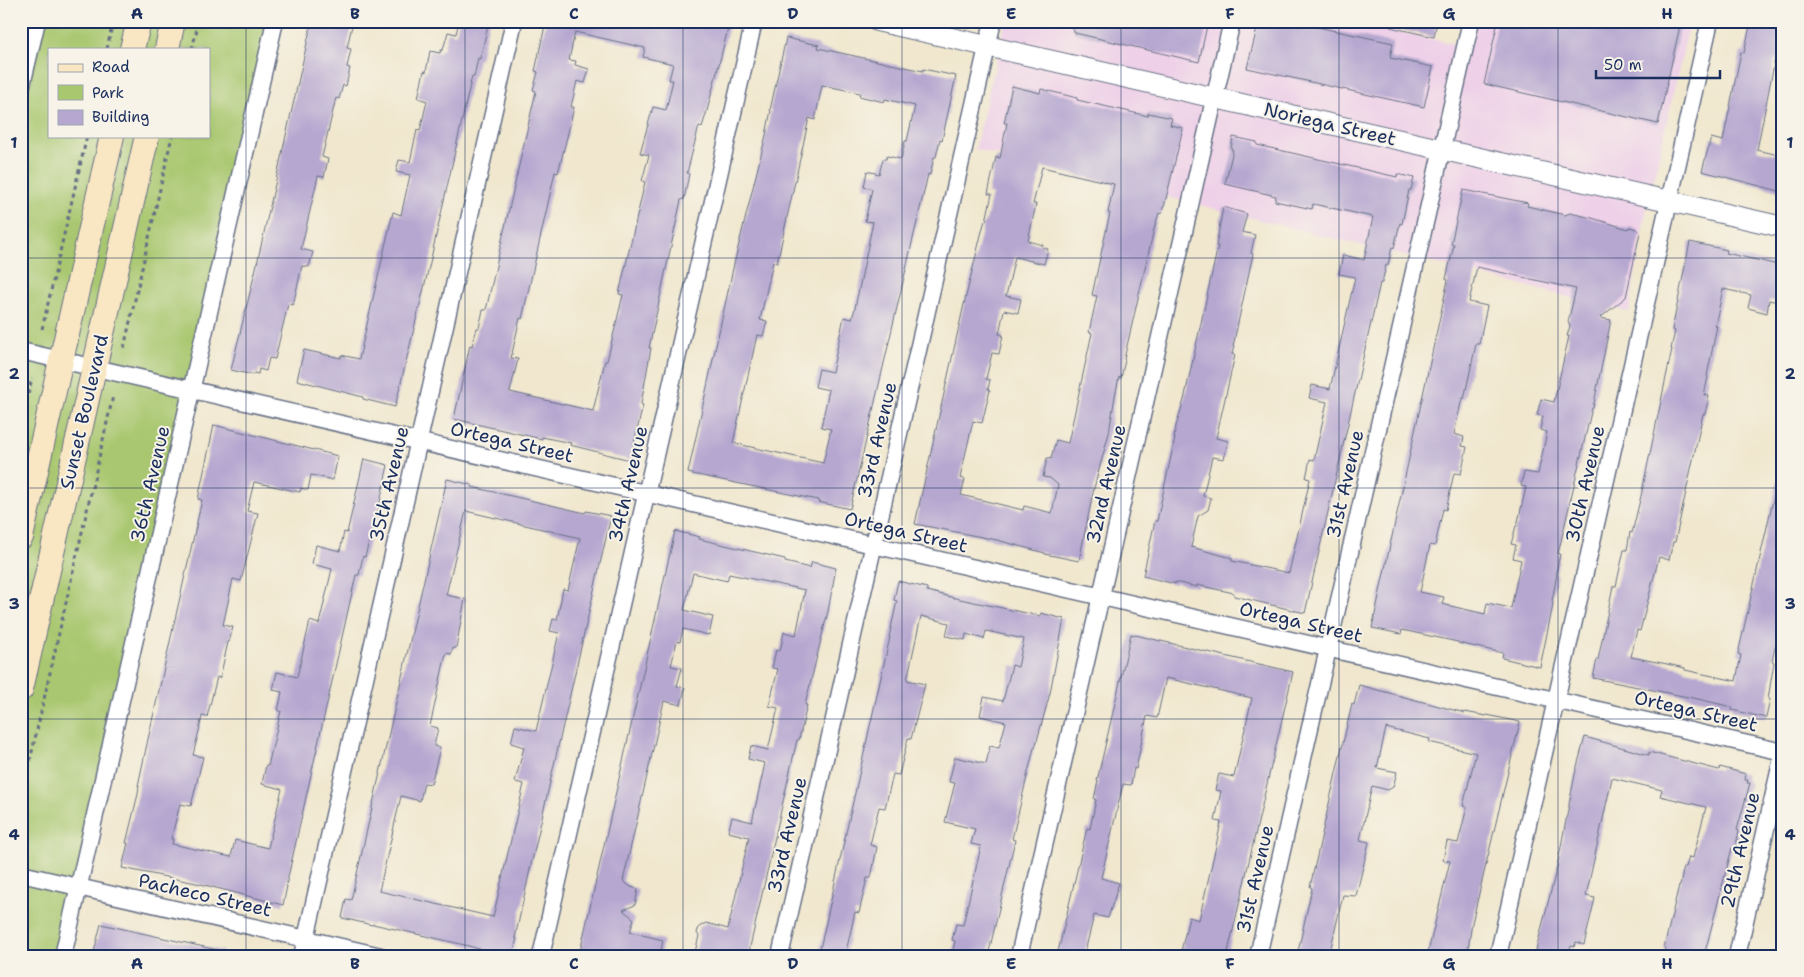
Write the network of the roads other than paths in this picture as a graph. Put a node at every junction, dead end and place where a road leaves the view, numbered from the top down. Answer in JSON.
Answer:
{"nodes":[{"id":1,"x":37,"y":21,"type":"edge"},
{"id":2,"x":139,"y":21,"type":"edge"},
{"id":3,"x":173,"y":21,"type":"edge"},
{"id":4,"x":275,"y":21,"type":"edge"},
{"id":5,"x":514,"y":21,"type":"edge"},
{"id":6,"x":754,"y":21,"type":"edge"},
{"id":7,"x":876,"y":21,"type":"edge"},
{"id":8,"x":993,"y":21,"type":"edge"},
{"id":9,"x":1232,"y":21,"type":"edge"},
{"id":10,"x":1471,"y":21,"type":"edge"},
{"id":11,"x":1710,"y":21,"type":"edge"},
{"id":12,"x":987,"y":46,"type":"junction"},
{"id":13,"x":132,"y":48,"type":"edge"},
{"id":14,"x":167,"y":48,"type":"edge"},
{"id":15,"x":21,"y":89,"type":"edge"},
{"id":16,"x":1214,"y":98,"type":"junction"},
{"id":17,"x":112,"y":138,"type":"edge"},
{"id":18,"x":147,"y":138,"type":"edge"},
{"id":19,"x":1442,"y":150,"type":"junction"},
{"id":20,"x":1669,"y":201,"type":"junction"},
{"id":21,"x":1783,"y":227,"type":"edge"},
{"id":22,"x":21,"y":351,"type":"edge"},
{"id":23,"x":62,"y":360,"type":"junction"},
{"id":24,"x":94,"y":367,"type":"junction"},
{"id":25,"x":192,"y":390,"type":"junction"},
{"id":26,"x":419,"y":441,"type":"junction"},
{"id":27,"x":646,"y":493,"type":"junction"},
{"id":28,"x":21,"y":537,"type":"edge"},
{"id":29,"x":874,"y":545,"type":"junction"},
{"id":30,"x":1101,"y":596,"type":"junction"},
{"id":31,"x":1328,"y":648,"type":"junction"},
{"id":32,"x":21,"y":688,"type":"edge"},
{"id":33,"x":1556,"y":700,"type":"junction"},
{"id":34,"x":1783,"y":753,"type":"edge"},
{"id":35,"x":21,"y":874,"type":"edge"},
{"id":36,"x":78,"y":887,"type":"junction"},
{"id":37,"x":306,"y":939,"type":"junction"},
{"id":38,"x":63,"y":956,"type":"edge"},
{"id":39,"x":302,"y":956,"type":"edge"},
{"id":40,"x":381,"y":956,"type":"edge"},
{"id":41,"x":541,"y":956,"type":"edge"},
{"id":42,"x":780,"y":956,"type":"edge"},
{"id":43,"x":1019,"y":956,"type":"edge"},
{"id":44,"x":1258,"y":956,"type":"edge"},
{"id":45,"x":1498,"y":956,"type":"edge"},
{"id":46,"x":1737,"y":956,"type":"edge"}],
"edges":[{"from":1,"to":15,"type":"street"},
{"from":2,"to":13,"type":"main road"},
{"from":3,"to":14,"type":"main road"},
{"from":4,"to":25,"type":"street","name":"36th Avenue"},
{"from":5,"to":26,"type":"street","name":"35th Avenue"},
{"from":6,"to":27,"type":"street","name":"34th Avenue"},
{"from":7,"to":12,"type":"street","name":"Noriega Street"},
{"from":8,"to":12,"type":"street","name":"33rd Avenue"},
{"from":9,"to":16,"type":"street","name":"32nd Avenue"},
{"from":10,"to":19,"type":"street","name":"31st Avenue"},
{"from":11,"to":20,"type":"street","name":"30th Avenue"},
{"from":12,"to":16,"type":"street","name":"Noriega Street"},
{"from":12,"to":29,"type":"street","name":"33rd Avenue"},
{"from":16,"to":19,"type":"street","name":"Noriega Street"},
{"from":16,"to":30,"type":"street","name":"32nd Avenue"},
{"from":17,"to":23,"type":"main road","name":"Sunset Boulevard"},
{"from":18,"to":24,"type":"main road","name":"Sunset Boulevard"},
{"from":19,"to":20,"type":"street","name":"Noriega Street"},
{"from":19,"to":31,"type":"street","name":"31st Avenue"},
{"from":20,"to":21,"type":"street","name":"Noriega Street"},
{"from":20,"to":33,"type":"street","name":"30th Avenue"},
{"from":22,"to":23,"type":"street","name":"Ortega Street"},
{"from":23,"to":24,"type":"street","name":"Ortega Street"},
{"from":23,"to":28,"type":"main road","name":"Sunset Boulevard"},
{"from":24,"to":25,"type":"street","name":"Ortega Street"},
{"from":24,"to":32,"type":"main road","name":"Sunset Boulevard"},
{"from":25,"to":26,"type":"street","name":"Ortega Street"},
{"from":25,"to":36,"type":"street","name":"36th Avenue"},
{"from":26,"to":27,"type":"street","name":"Ortega Street"},
{"from":26,"to":37,"type":"street","name":"35th Avenue"},
{"from":27,"to":29,"type":"street","name":"Ortega Street"},
{"from":27,"to":41,"type":"street","name":"34th Avenue"},
{"from":29,"to":30,"type":"street","name":"Ortega Street"},
{"from":29,"to":42,"type":"street","name":"33rd Avenue"},
{"from":30,"to":31,"type":"street","name":"Ortega Street"},
{"from":30,"to":43,"type":"street","name":"32nd Avenue"},
{"from":31,"to":33,"type":"street","name":"Ortega Street"},
{"from":31,"to":44,"type":"street","name":"31st Avenue"},
{"from":33,"to":34,"type":"street","name":"Ortega Street"},
{"from":33,"to":45,"type":"street","name":"30th Avenue"},
{"from":34,"to":46,"type":"street","name":"29th Avenue"},
{"from":35,"to":36,"type":"street","name":"Pacheco Street"},
{"from":36,"to":37,"type":"street","name":"Pacheco Street"},
{"from":36,"to":38,"type":"street","name":"36th Avenue"},
{"from":37,"to":39,"type":"street","name":"35th Avenue"},
{"from":37,"to":40,"type":"street","name":"Pacheco Street"}]}
